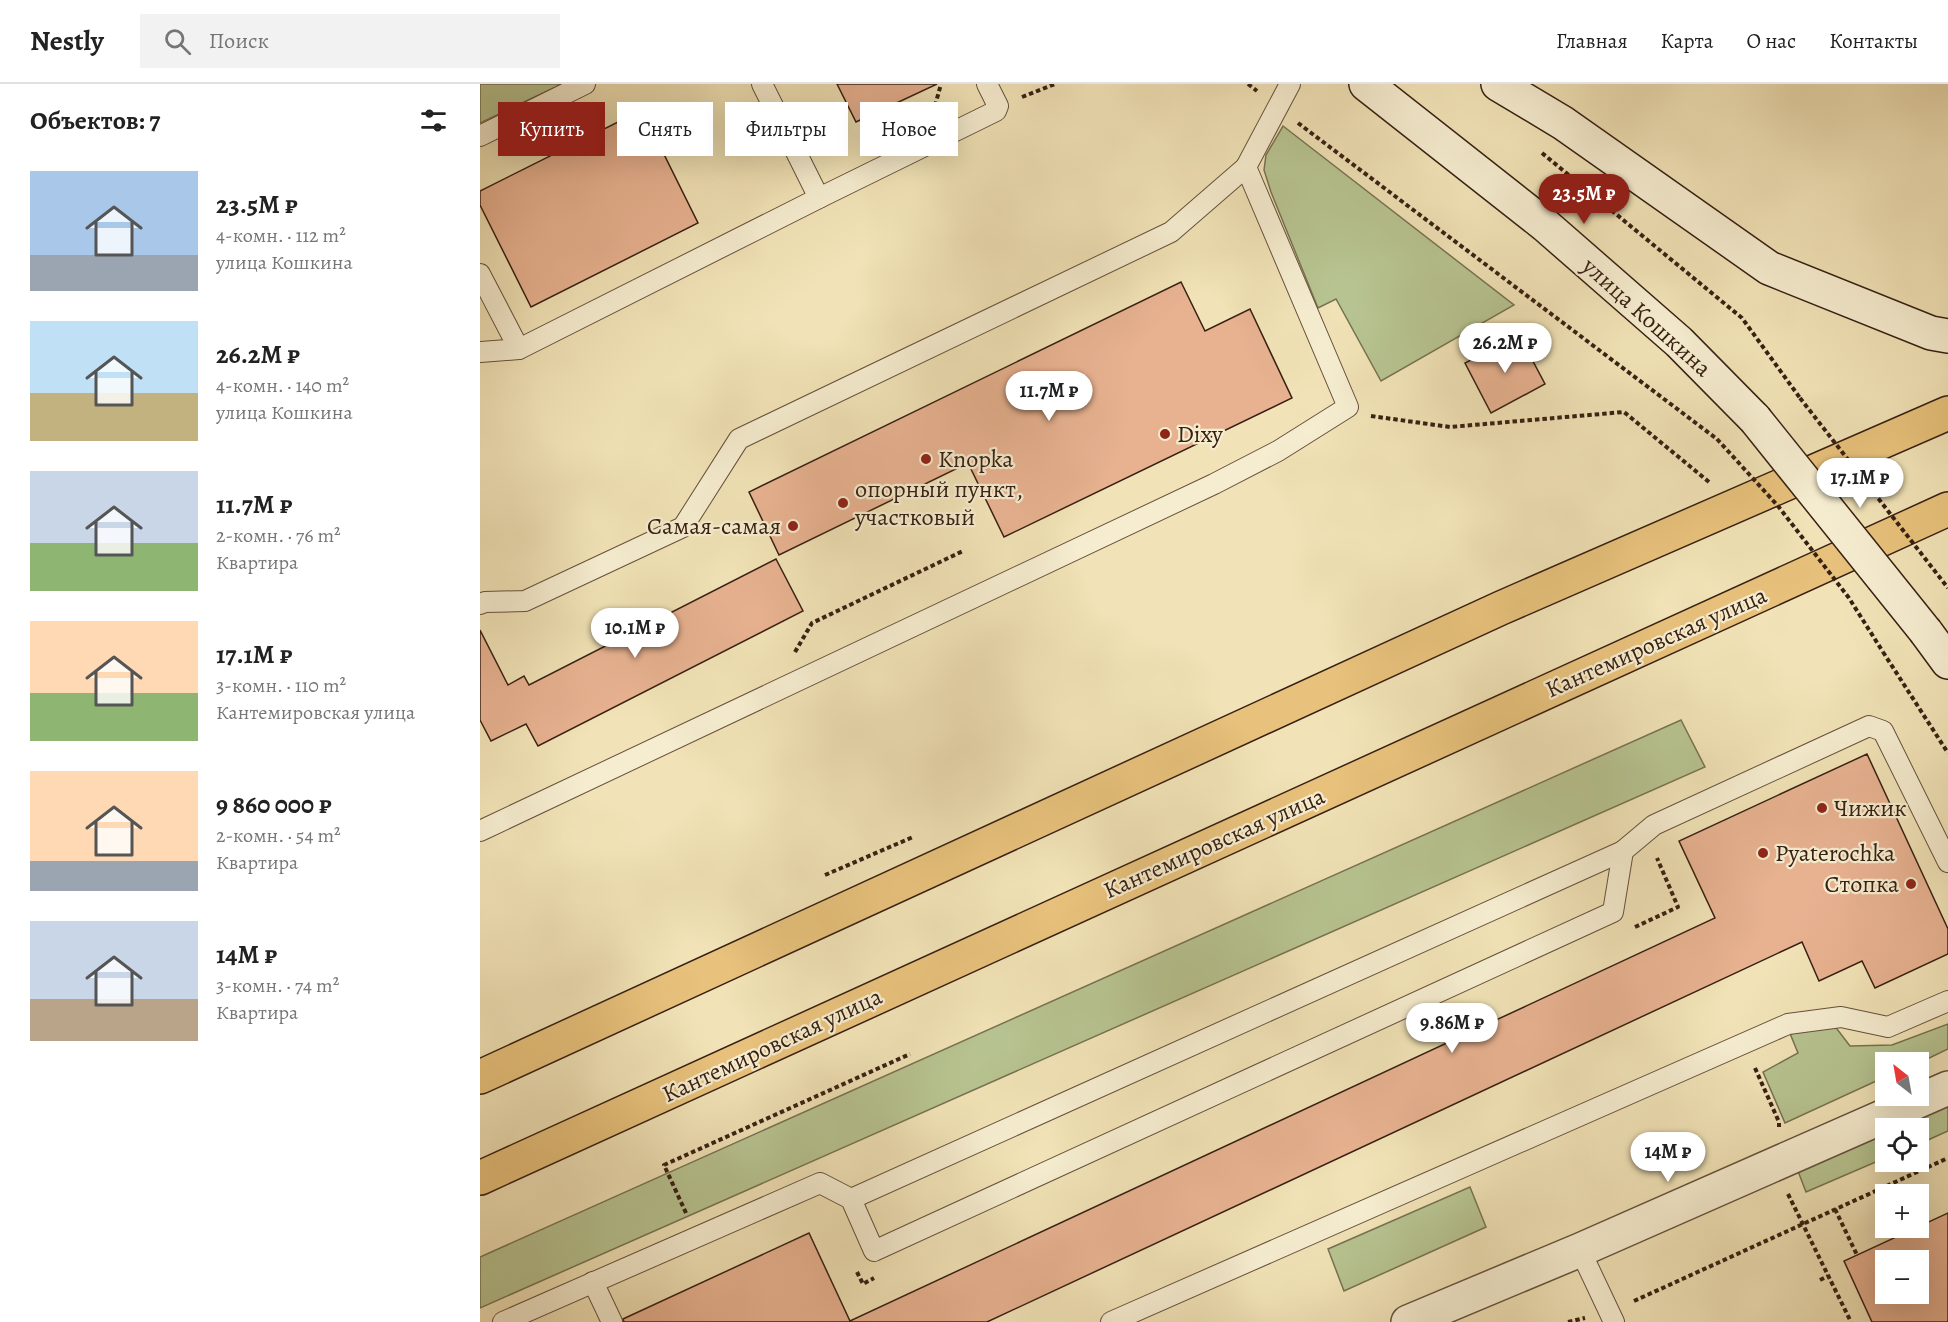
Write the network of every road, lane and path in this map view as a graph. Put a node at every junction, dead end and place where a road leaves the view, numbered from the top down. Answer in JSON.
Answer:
{"nodes":[{"id":1,"x":585,"y":84,"type":"edge"},
{"id":2,"x":762,"y":84,"type":"edge"},
{"id":3,"x":987,"y":84,"type":"edge"},
{"id":4,"x":1055,"y":84,"type":"edge"},
{"id":5,"x":1248,"y":84,"type":"edge"},
{"id":6,"x":1290,"y":84,"type":"edge"},
{"id":7,"x":1366,"y":84,"type":"edge"},
{"id":8,"x":1498,"y":84,"type":"edge"},
{"id":9,"x":998,"y":106,"type":"junction"},
{"id":10,"x":1278,"y":108,"type":"junction"},
{"id":11,"x":480,"y":136,"type":"edge"},
{"id":12,"x":1541,"y":152,"type":"dead end"},
{"id":13,"x":1246,"y":167,"type":"junction"},
{"id":14,"x":819,"y":198,"type":"junction"},
{"id":15,"x":480,"y":274,"type":"edge"},
{"id":16,"x":1948,"y":336,"type":"edge"},
{"id":17,"x":519,"y":349,"type":"junction"},
{"id":18,"x":480,"y":352,"type":"edge"},
{"id":19,"x":1348,"y":407,"type":"junction"},
{"id":20,"x":1948,"y":413,"type":"edge"},
{"id":21,"x":1717,"y":488,"type":"dead end"},
{"id":22,"x":1948,"y":509,"type":"edge"},
{"id":23,"x":963,"y":551,"type":"dead end"},
{"id":24,"x":1948,"y":588,"type":"edge"},
{"id":25,"x":480,"y":604,"type":"edge"},
{"id":26,"x":1948,"y":662,"type":"edge"},
{"id":27,"x":772,"y":692,"type":"junction"},
{"id":28,"x":1948,"y":753,"type":"edge"},
{"id":29,"x":480,"y":831,"type":"edge"},
{"id":30,"x":913,"y":837,"type":"dead end"},
{"id":31,"x":1623,"y":851,"type":"junction"},
{"id":32,"x":1948,"y":862,"type":"edge"},
{"id":33,"x":825,"y":875,"type":"dead end"},
{"id":34,"x":1948,"y":1001,"type":"edge"},
{"id":35,"x":910,"y":1054,"type":"dead end"},
{"id":36,"x":480,"y":1077,"type":"edge"},
{"id":37,"x":1948,"y":1088,"type":"edge"},
{"id":38,"x":1948,"y":1158,"type":"edge"},
{"id":39,"x":480,"y":1178,"type":"edge"},
{"id":40,"x":851,"y":1199,"type":"junction"},
{"id":41,"x":1835,"y":1209,"type":"junction"},
{"id":42,"x":698,"y":1238,"type":"junction"},
{"id":43,"x":1580,"y":1250,"type":"junction"},
{"id":44,"x":1857,"y":1255,"type":"dead end"},
{"id":45,"x":1828,"y":1276,"type":"dead end"},
{"id":46,"x":1820,"y":1280,"type":"dead end"},
{"id":47,"x":593,"y":1282,"type":"junction"},
{"id":48,"x":1612,"y":1317,"type":"edge"},
{"id":49,"x":503,"y":1322,"type":"edge"},
{"id":50,"x":612,"y":1322,"type":"edge"},
{"id":51,"x":1111,"y":1322,"type":"edge"},
{"id":52,"x":1408,"y":1322,"type":"edge"},
{"id":53,"x":1568,"y":1322,"type":"edge"}],
"edges":[{"from":1,"to":11,"type":"lane"},
{"from":2,"to":14,"type":"lane"},
{"from":3,"to":9,"type":"lane"},
{"from":4,"to":9,"type":"path"},
{"from":5,"to":10,"type":"path"},
{"from":6,"to":10,"type":"lane"},
{"from":7,"to":26,"type":"main road","name":"улица Кошкина","bridge":true},
{"from":8,"to":16,"type":"main road"},
{"from":9,"to":14,"type":"lane"},
{"from":10,"to":13,"type":"lane"},
{"from":10,"to":28,"type":"path","bridge":true},
{"from":12,"to":24,"type":"path","bridge":true},
{"from":13,"to":19,"type":"lane"},
{"from":13,"to":25,"type":"lane"},
{"from":14,"to":17,"type":"lane"},
{"from":15,"to":17,"type":"lane"},
{"from":17,"to":18,"type":"lane"},
{"from":19,"to":21,"type":"path"},
{"from":19,"to":27,"type":"lane"},
{"from":20,"to":36,"type":"main road"},
{"from":22,"to":39,"type":"main road","name":"Кантемировская улица"},
{"from":23,"to":27,"type":"path"},
{"from":27,"to":29,"type":"lane"},
{"from":30,"to":33,"type":"path"},
{"from":31,"to":32,"type":"lane"},
{"from":31,"to":40,"type":"lane"},
{"from":31,"to":40,"type":"lane"},
{"from":34,"to":51,"type":"lane"},
{"from":35,"to":42,"type":"path"},
{"from":37,"to":43,"type":"main road"},
{"from":38,"to":41,"type":"path"},
{"from":40,"to":42,"type":"lane"},
{"from":41,"to":44,"type":"path"},
{"from":41,"to":48,"type":"path"},
{"from":42,"to":47,"type":"lane"},
{"from":43,"to":48,"type":"lane"},
{"from":43,"to":52,"type":"main road"},
{"from":45,"to":46,"type":"path"},
{"from":47,"to":49,"type":"lane"},
{"from":47,"to":50,"type":"lane"},
{"from":48,"to":53,"type":"path"}]}
